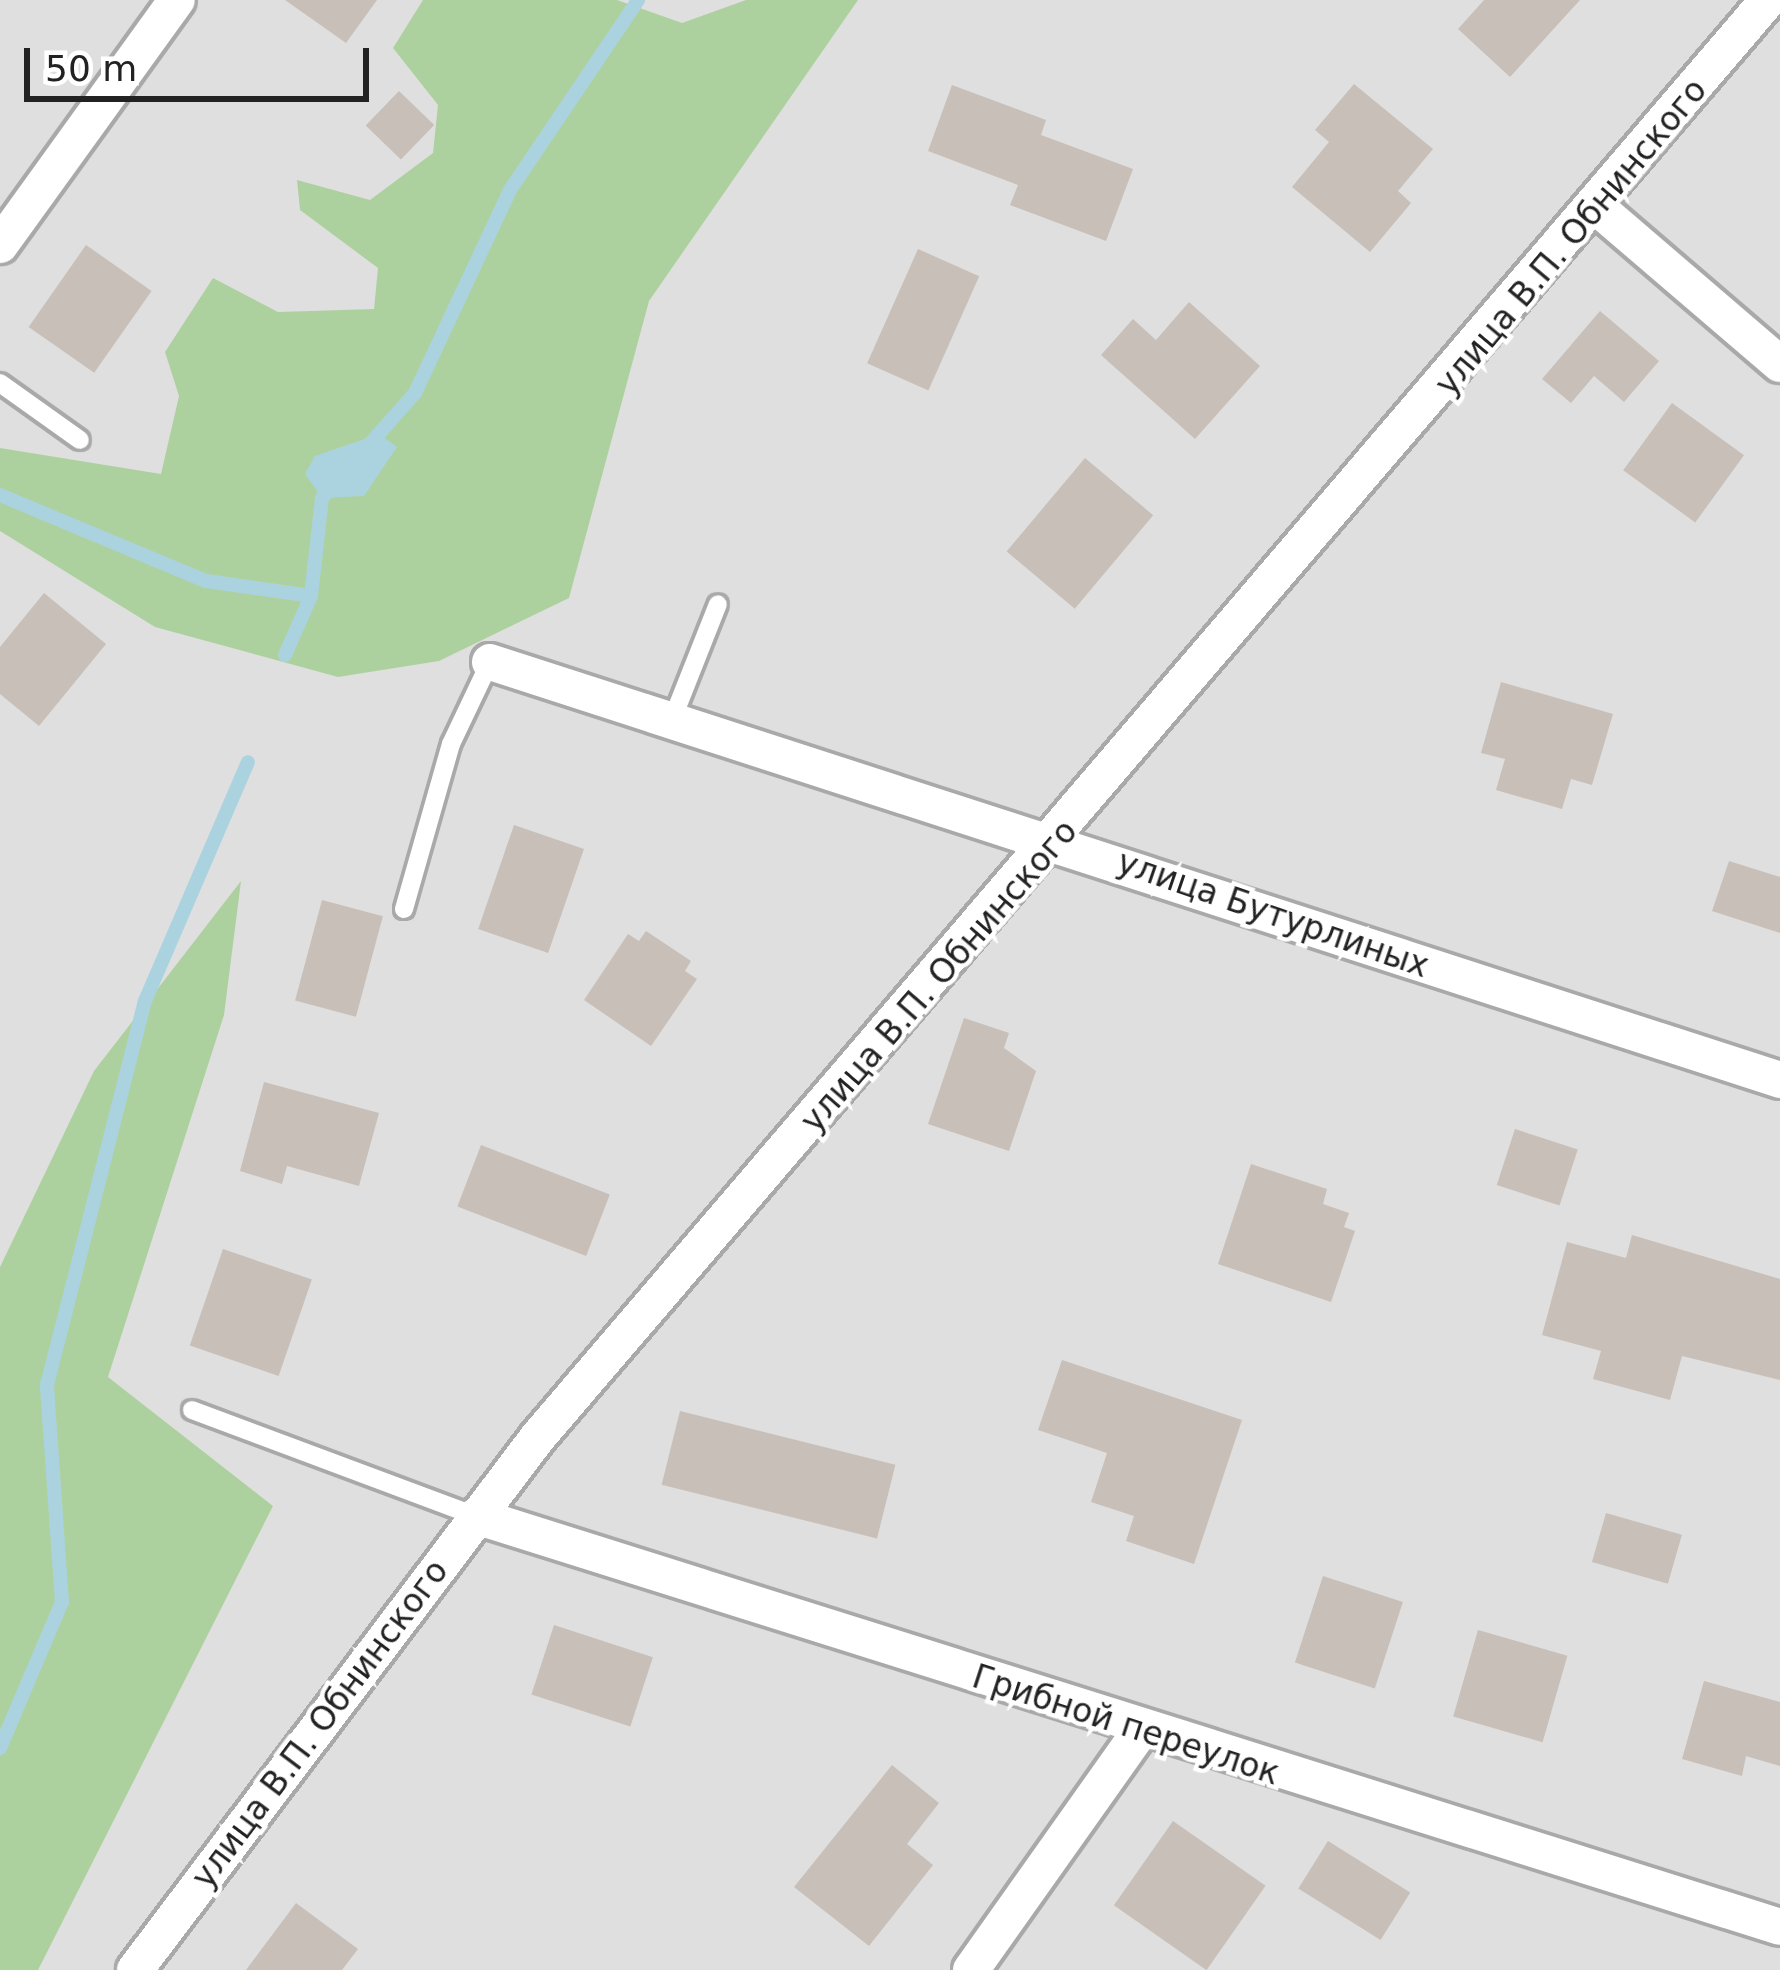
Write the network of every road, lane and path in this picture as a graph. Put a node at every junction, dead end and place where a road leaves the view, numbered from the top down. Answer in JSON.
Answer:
{"nodes":[{"id":1,"x":177,"y":0,"type":"edge"},
{"id":2,"x":1768,"y":0,"type":"edge"},
{"id":3,"x":1599,"y":209,"type":"junction"},
{"id":4,"x":0,"y":245,"type":"edge"},
{"id":5,"x":1780,"y":364,"type":"edge"},
{"id":6,"x":0,"y":383,"type":"edge"},
{"id":7,"x":80,"y":440,"type":"dead end"},
{"id":8,"x":718,"y":604,"type":"dead end"},
{"id":9,"x":490,"y":662,"type":"joint"},
{"id":10,"x":674,"y":716,"type":"junction"},
{"id":11,"x":1057,"y":841,"type":"junction"},
{"id":12,"x":404,"y":909,"type":"dead end"},
{"id":13,"x":1780,"y":1080,"type":"edge"},
{"id":14,"x":192,"y":1410,"type":"dead end"},
{"id":15,"x":476,"y":1516,"type":"junction"},
{"id":16,"x":1140,"y":1731,"type":"junction"},
{"id":17,"x":1780,"y":1927,"type":"edge"},
{"id":18,"x":135,"y":1970,"type":"edge"},
{"id":19,"x":971,"y":1970,"type":"edge"}],
"edges":[{"from":1,"to":4,"type":"street"},
{"from":2,"to":3,"type":"street","name":"улица В.П. Обнинского"},
{"from":3,"to":5,"type":"street"},
{"from":3,"to":11,"type":"street","name":"улица В.П. Обнинского"},
{"from":6,"to":7,"type":"lane"},
{"from":8,"to":10,"type":"lane"},
{"from":9,"to":10,"type":"street","name":"улица Бутурлиных"},
{"from":9,"to":12,"type":"lane"},
{"from":10,"to":11,"type":"street","name":"улица Бутурлиных"},
{"from":11,"to":13,"type":"street","name":"улица Бутурлиных"},
{"from":11,"to":15,"type":"street","name":"улица В.П. Обнинского"},
{"from":14,"to":15,"type":"lane"},
{"from":15,"to":16,"type":"street","name":"Грибной переулок"},
{"from":15,"to":18,"type":"street","name":"улица В.П. Обнинского"},
{"from":16,"to":17,"type":"street","name":"Грибной переулок"},
{"from":16,"to":19,"type":"street"}]}
